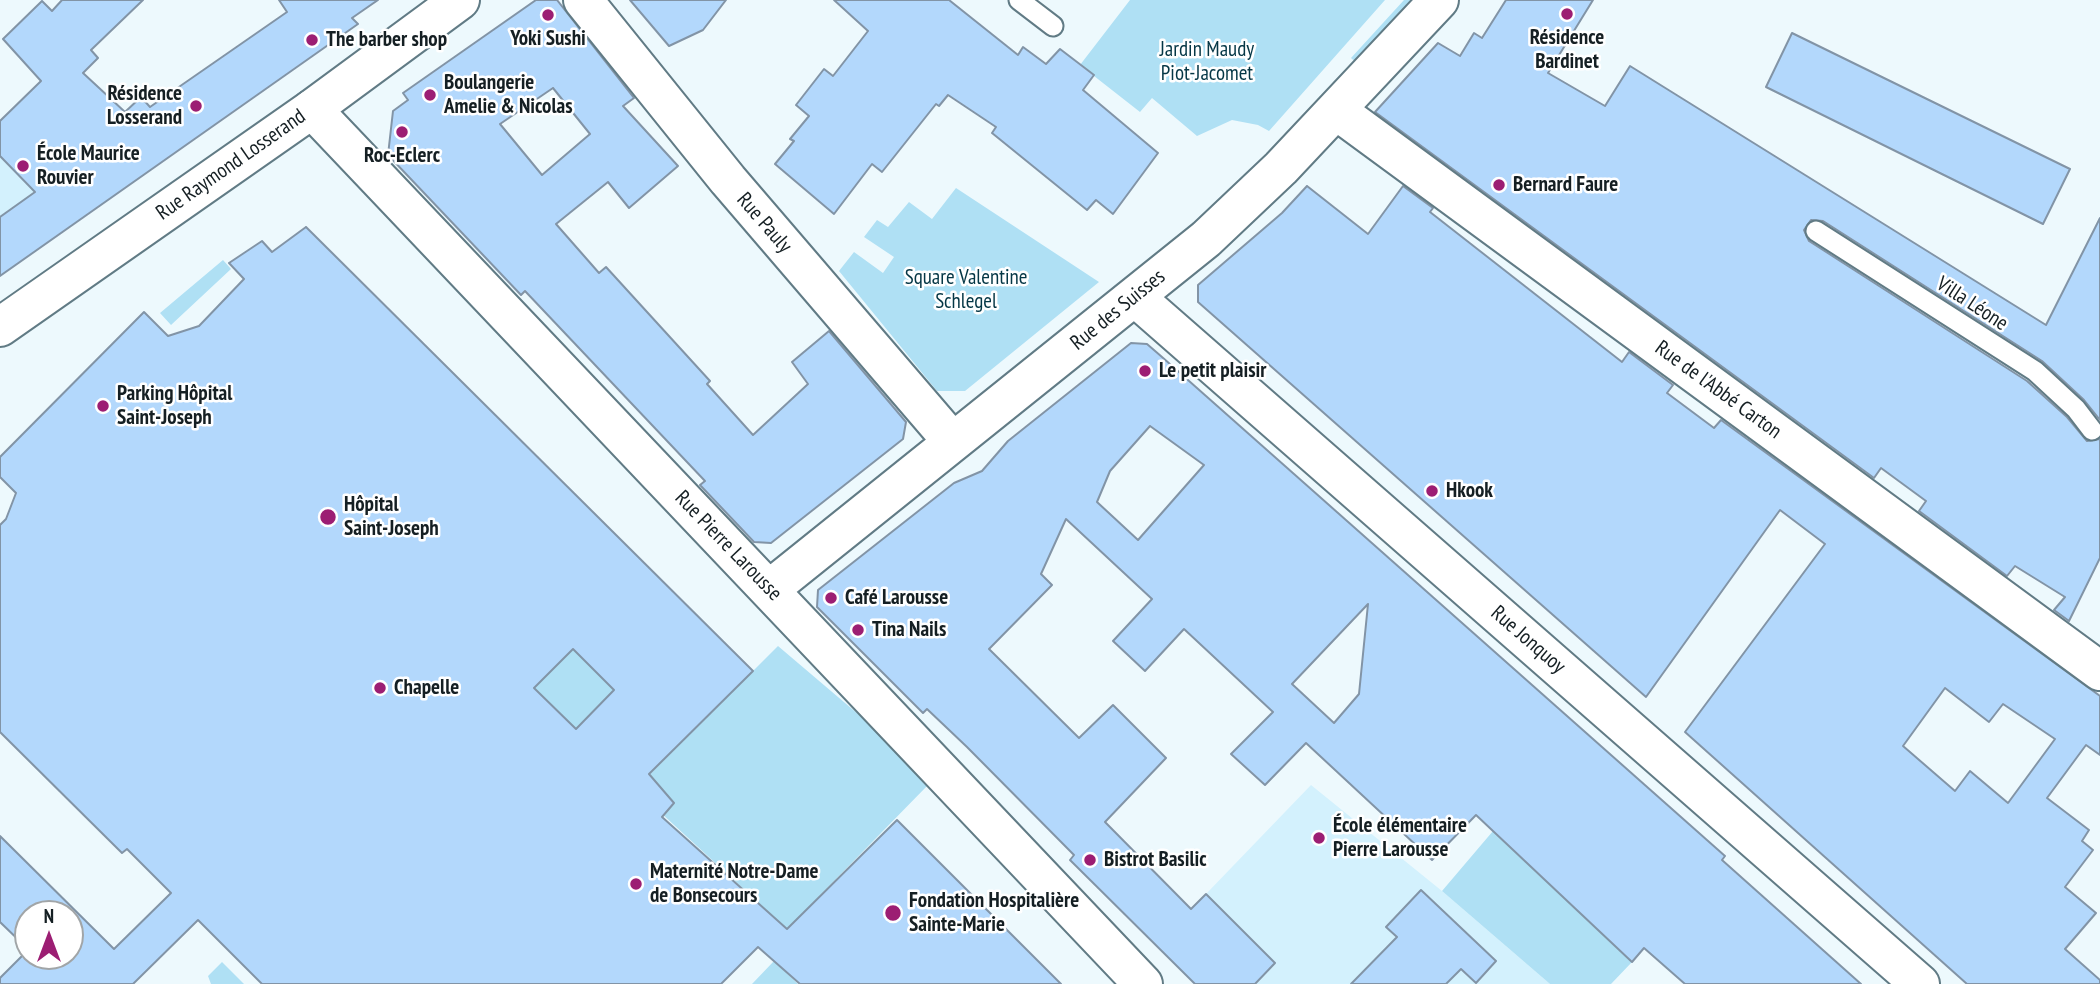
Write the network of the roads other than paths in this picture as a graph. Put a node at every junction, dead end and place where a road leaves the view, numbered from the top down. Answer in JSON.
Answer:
{"nodes":[{"id":1,"x":460,"y":0,"type":"edge"},
{"id":2,"x":583,"y":0,"type":"edge"},
{"id":3,"x":1019,"y":0,"type":"edge"},
{"id":4,"x":1439,"y":0,"type":"edge"},
{"id":5,"x":1053,"y":26,"type":"dead end"},
{"id":6,"x":312,"y":109,"type":"junction"},
{"id":7,"x":1336,"y":110,"type":"junction"},
{"id":8,"x":1816,"y":231,"type":"dead end"},
{"id":9,"x":1135,"y":297,"type":"junction"},
{"id":10,"x":0,"y":327,"type":"edge"},
{"id":11,"x":2092,"y":430,"type":"dead end"},
{"id":12,"x":952,"y":441,"type":"junction"},
{"id":13,"x":770,"y":589,"type":"junction"},
{"id":14,"x":2095,"y":653,"type":"edge"},
{"id":15,"x":1143,"y":984,"type":"edge"},
{"id":16,"x":1920,"y":984,"type":"edge"}],
"edges":[{"from":1,"to":6,"type":"street","name":"Rue Raymond Losserand"},
{"from":2,"to":12,"type":"street","name":"Rue Pauly"},
{"from":3,"to":5,"type":"lane"},
{"from":4,"to":7,"type":"street","name":"Rue des Suisses"},
{"from":6,"to":10,"type":"street","name":"Rue Raymond Losserand"},
{"from":6,"to":13,"type":"street","name":"Rue Pierre Larousse"},
{"from":7,"to":9,"type":"street","name":"Rue des Suisses"},
{"from":7,"to":14,"type":"street","name":"Rue de l'Abbé Carton"},
{"from":8,"to":11,"type":"lane","name":"Villa Léone"},
{"from":9,"to":12,"type":"street","name":"Rue des Suisses"},
{"from":9,"to":16,"type":"street","name":"Rue Jonquoy"},
{"from":12,"to":13,"type":"street","name":"Rue des Suisses"},
{"from":13,"to":15,"type":"street","name":"Rue Pierre Larousse"}]}
